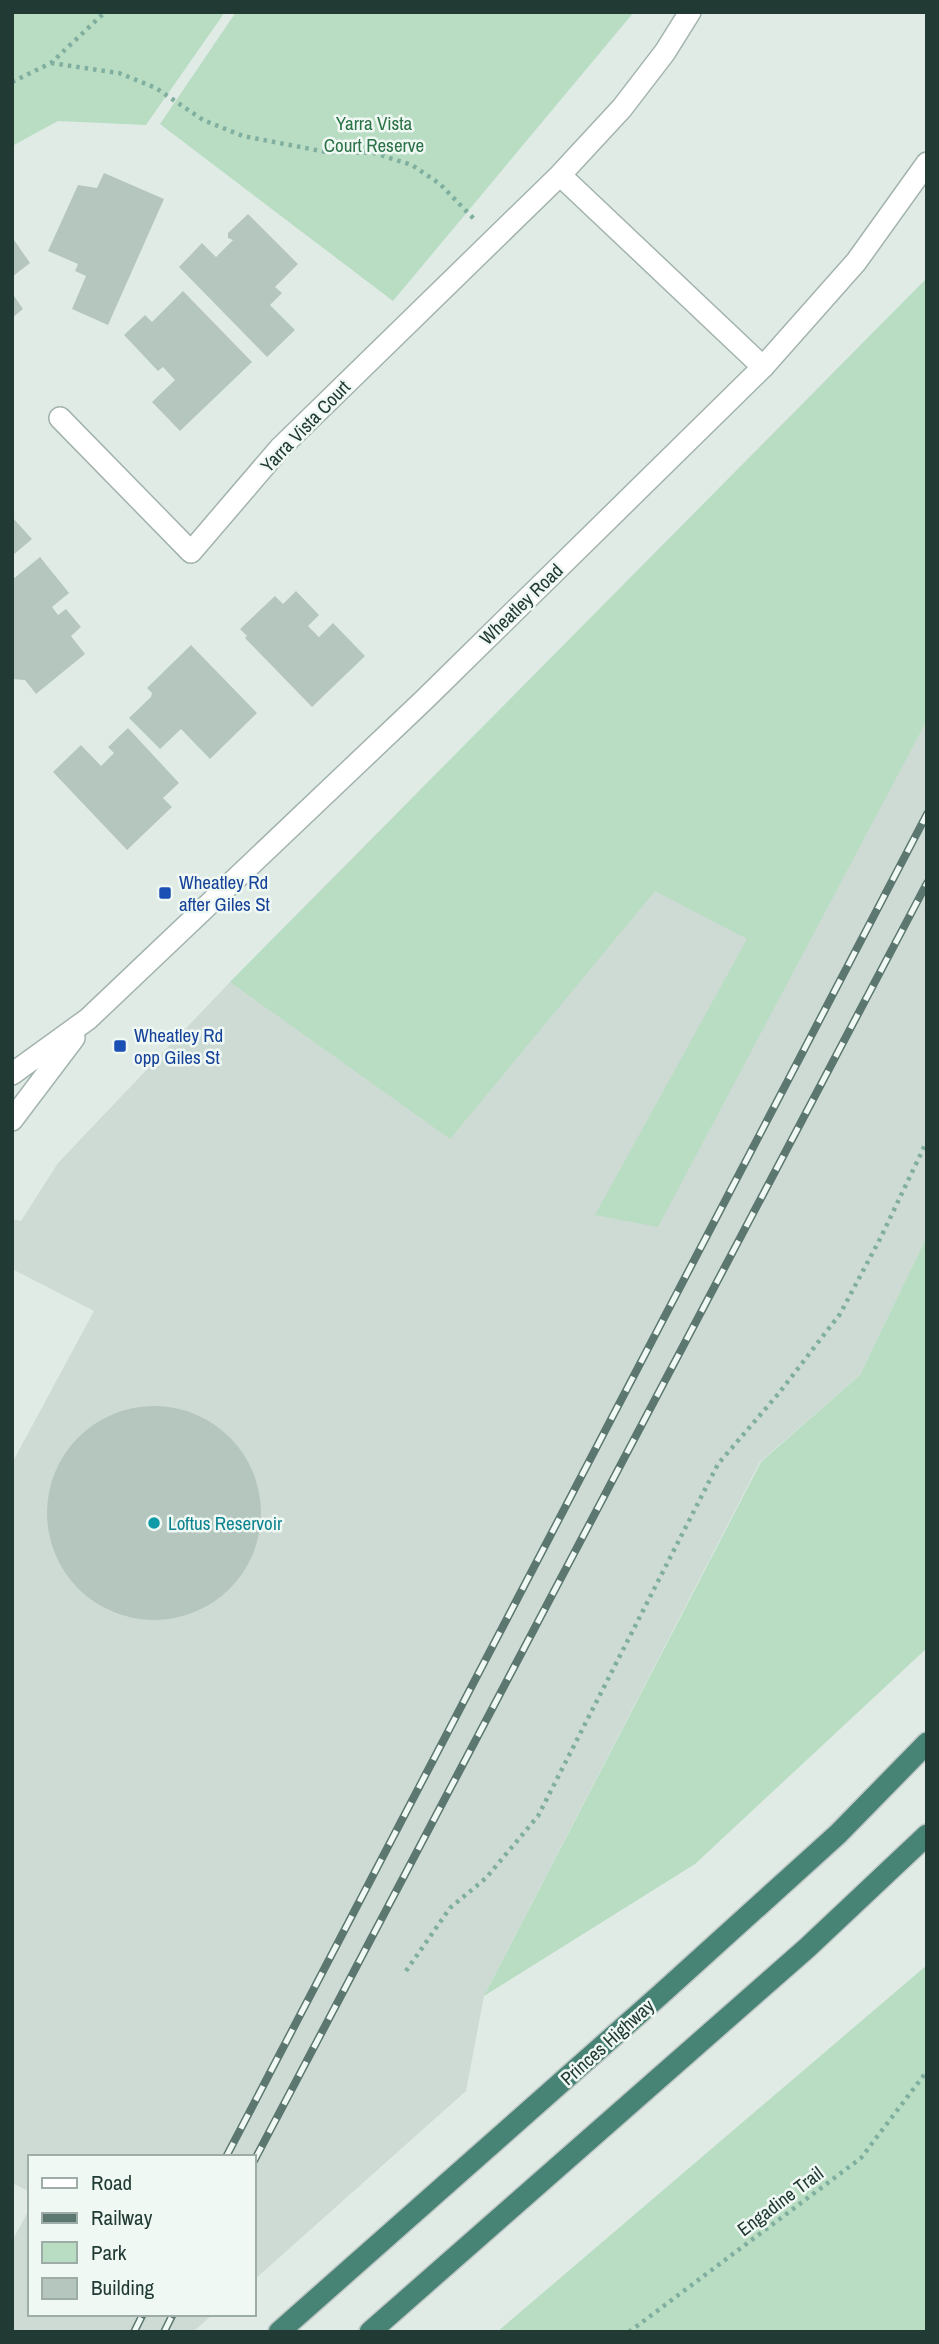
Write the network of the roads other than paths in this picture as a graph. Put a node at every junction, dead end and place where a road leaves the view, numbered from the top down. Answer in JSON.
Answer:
{"nodes":[{"id":1,"x":690,"y":12,"type":"edge"},
{"id":2,"x":927,"y":163,"type":"edge"},
{"id":3,"x":559,"y":175,"type":"junction"},
{"id":4,"x":763,"y":367,"type":"junction"},
{"id":5,"x":60,"y":418,"type":"dead end"},
{"id":6,"x":88,"y":1020,"type":"junction"},
{"id":7,"x":12,"y":1074,"type":"edge"},
{"id":8,"x":12,"y":1120,"type":"edge"},
{"id":9,"x":927,"y":1743,"type":"edge"},
{"id":10,"x":927,"y":1835,"type":"edge"},
{"id":11,"x":279,"y":2332,"type":"edge"},
{"id":12,"x":370,"y":2332,"type":"edge"}],
"edges":[{"from":1,"to":3,"type":"street","name":"Yarra Vista Court"},
{"from":2,"to":4,"type":"street","name":"Wheatley Road"},
{"from":3,"to":4,"type":"street"},
{"from":3,"to":5,"type":"street","name":"Yarra Vista Court"},
{"from":4,"to":6,"type":"street","name":"Wheatley Road"},
{"from":6,"to":7,"type":"street","name":"Wheatley Road"},
{"from":6,"to":8,"type":"street","name":"Wheatley Road"},
{"from":9,"to":11,"type":"highway","name":"Princes Highway"},
{"from":10,"to":12,"type":"highway"}]}
